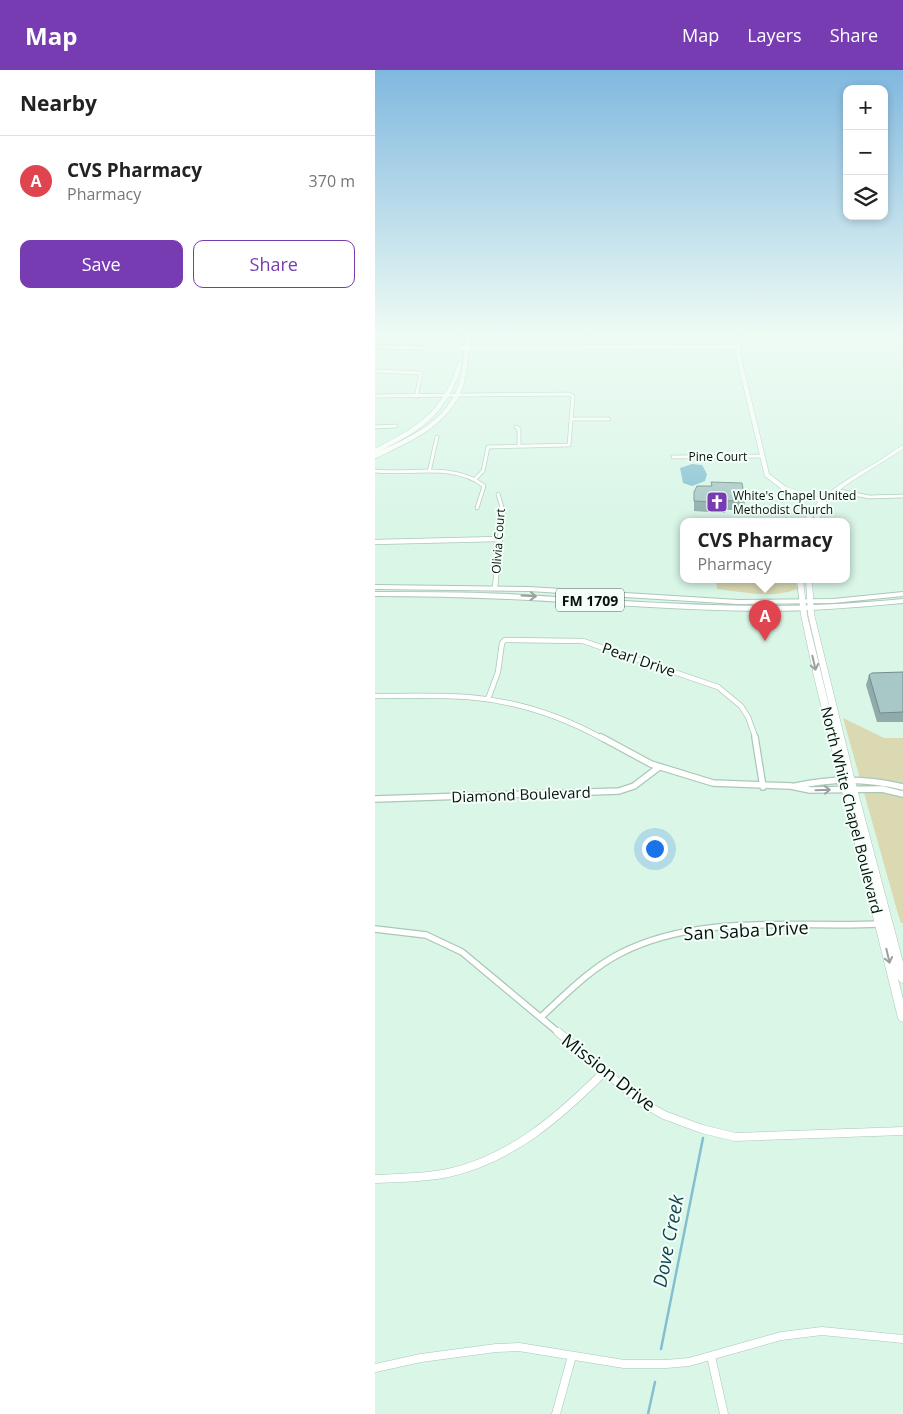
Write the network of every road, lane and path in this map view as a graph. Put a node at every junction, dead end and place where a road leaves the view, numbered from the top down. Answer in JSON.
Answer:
{"nodes":[{"id":1,"x":449,"y":398,"type":"edge"},
{"id":2,"x":456,"y":398,"type":"edge"},
{"id":3,"x":495,"y":398,"type":"edge"},
{"id":4,"x":573,"y":398,"type":"edge"},
{"id":5,"x":749,"y":398,"type":"edge"},
{"id":6,"x":494,"y":402,"type":"dead end"},
{"id":7,"x":609,"y":419,"type":"dead end"},
{"id":8,"x":571,"y":420,"type":"junction"},
{"id":9,"x":375,"y":426,"type":"edge"},
{"id":10,"x":396,"y":426,"type":"dead end"},
{"id":11,"x":516,"y":427,"type":"dead end"},
{"id":12,"x":437,"y":436,"type":"dead end"},
{"id":13,"x":519,"y":446,"type":"junction"},
{"id":14,"x":903,"y":446,"type":"edge"},
{"id":15,"x":375,"y":451,"type":"edge"},
{"id":16,"x":375,"y":456,"type":"edge"},
{"id":17,"x":763,"y":456,"type":"junction"},
{"id":18,"x":673,"y":457,"type":"dead end"},
{"id":19,"x":375,"y":471,"type":"edge"},
{"id":20,"x":429,"y":472,"type":"junction"},
{"id":21,"x":475,"y":479,"type":"junction"},
{"id":22,"x":835,"y":490,"type":"junction"},
{"id":23,"x":499,"y":494,"type":"dead end"},
{"id":24,"x":903,"y":496,"type":"edge"},
{"id":25,"x":823,"y":501,"type":"junction"},
{"id":26,"x":477,"y":508,"type":"dead end"},
{"id":27,"x":808,"y":518,"type":"edge"},
{"id":28,"x":816,"y":518,"type":"edge"},
{"id":29,"x":499,"y":539,"type":"junction"},
{"id":30,"x":375,"y":542,"type":"edge"},
{"id":31,"x":801,"y":583,"type":"edge"},
{"id":32,"x":809,"y":583,"type":"edge"},
{"id":33,"x":375,"y":587,"type":"edge"},
{"id":34,"x":495,"y":588,"type":"junction"},
{"id":35,"x":451,"y":593,"type":"junction"},
{"id":36,"x":375,"y":594,"type":"edge"},
{"id":37,"x":903,"y":594,"type":"edge"},
{"id":38,"x":903,"y":601,"type":"edge"},
{"id":39,"x":677,"y":603,"type":"junction"},
{"id":40,"x":808,"y":606,"type":"junction"},
{"id":41,"x":375,"y":696,"type":"edge"},
{"id":42,"x":488,"y":699,"type":"junction"},
{"id":43,"x":659,"y":767,"type":"junction"},
{"id":44,"x":849,"y":785,"type":"junction"},
{"id":45,"x":763,"y":786,"type":"junction"},
{"id":46,"x":903,"y":787,"type":"edge"},
{"id":47,"x":903,"y":794,"type":"edge"},
{"id":48,"x":375,"y":799,"type":"edge"},
{"id":49,"x":884,"y":924,"type":"junction"},
{"id":50,"x":375,"y":929,"type":"edge"},
{"id":51,"x":903,"y":979,"type":"edge"},
{"id":52,"x":541,"y":1017,"type":"junction"},
{"id":53,"x":903,"y":1018,"type":"edge"},
{"id":54,"x":603,"y":1072,"type":"junction"},
{"id":55,"x":903,"y":1131,"type":"edge"},
{"id":56,"x":375,"y":1179,"type":"edge"},
{"id":57,"x":903,"y":1340,"type":"edge"},
{"id":58,"x":572,"y":1356,"type":"junction"},
{"id":59,"x":711,"y":1356,"type":"junction"},
{"id":60,"x":375,"y":1368,"type":"edge"},
{"id":61,"x":556,"y":1414,"type":"edge"},
{"id":62,"x":724,"y":1414,"type":"edge"}],
"edges":[{"from":1,"to":15,"type":"street"},
{"from":2,"to":16,"type":"street"},
{"from":3,"to":6,"type":"street"},
{"from":4,"to":8,"type":"street"},
{"from":5,"to":17,"type":"street"},
{"from":7,"to":8,"type":"street"},
{"from":8,"to":13,"type":"street"},
{"from":9,"to":10,"type":"street"},
{"from":11,"to":13,"type":"street"},
{"from":12,"to":20,"type":"street"},
{"from":13,"to":21,"type":"street"},
{"from":14,"to":22,"type":"main road"},
{"from":17,"to":18,"type":"street","name":"Pine Court"},
{"from":17,"to":25,"type":"street"},
{"from":19,"to":20,"type":"street"},
{"from":20,"to":21,"type":"street"},
{"from":21,"to":26,"type":"street"},
{"from":22,"to":24,"type":"street"},
{"from":22,"to":25,"type":"main road"},
{"from":23,"to":29,"type":"street","name":"Olivia Court"},
{"from":25,"to":27,"type":"main road"},
{"from":25,"to":28,"type":"main road"},
{"from":29,"to":30,"type":"street"},
{"from":29,"to":34,"type":"street","name":"Olivia Court"},
{"from":31,"to":40,"type":"main road"},
{"from":32,"to":40,"type":"main road"},
{"from":33,"to":34,"type":"main road","number":"FM 1709"},
{"from":34,"to":35,"type":"main road"},
{"from":34,"to":39,"type":"main road","number":"FM 1709"},
{"from":35,"to":36,"type":"main road","number":"FM 1709"},
{"from":35,"to":39,"type":"main road","number":"FM 1709","one_way":true},
{"from":37,"to":40,"type":"main road","number":"FM 1709"},
{"from":38,"to":40,"type":"main road","number":"FM 1709"},
{"from":39,"to":40,"type":"main road","number":"FM 1709"},
{"from":40,"to":44,"type":"main road","name":"North White Chapel Boulevard"},
{"from":41,"to":42,"type":"street"},
{"from":42,"to":43,"type":"street"},
{"from":42,"to":45,"type":"street","name":"Pearl Drive"},
{"from":43,"to":45,"type":"street"},
{"from":43,"to":48,"type":"street","name":"Diamond Boulevard"},
{"from":44,"to":45,"type":"street"},
{"from":44,"to":46,"type":"street"},
{"from":44,"to":47,"type":"street"},
{"from":44,"to":49,"type":"main road","name":"North White Chapel Boulevard"},
{"from":49,"to":51,"type":"main road","name":"North White Chapel Boulevard"},
{"from":49,"to":52,"type":"street","name":"San Saba Drive"},
{"from":49,"to":53,"type":"main road","name":"North White Chapel Boulevard","one_way":true},
{"from":50,"to":52,"type":"street","name":"Mission Drive"},
{"from":52,"to":54,"type":"street","name":"Mission Drive"},
{"from":54,"to":55,"type":"street","name":"Mission Drive"},
{"from":54,"to":56,"type":"street"},
{"from":57,"to":59,"type":"street"},
{"from":58,"to":59,"type":"street"},
{"from":58,"to":60,"type":"street"},
{"from":58,"to":61,"type":"street"},
{"from":59,"to":62,"type":"street"}]}
